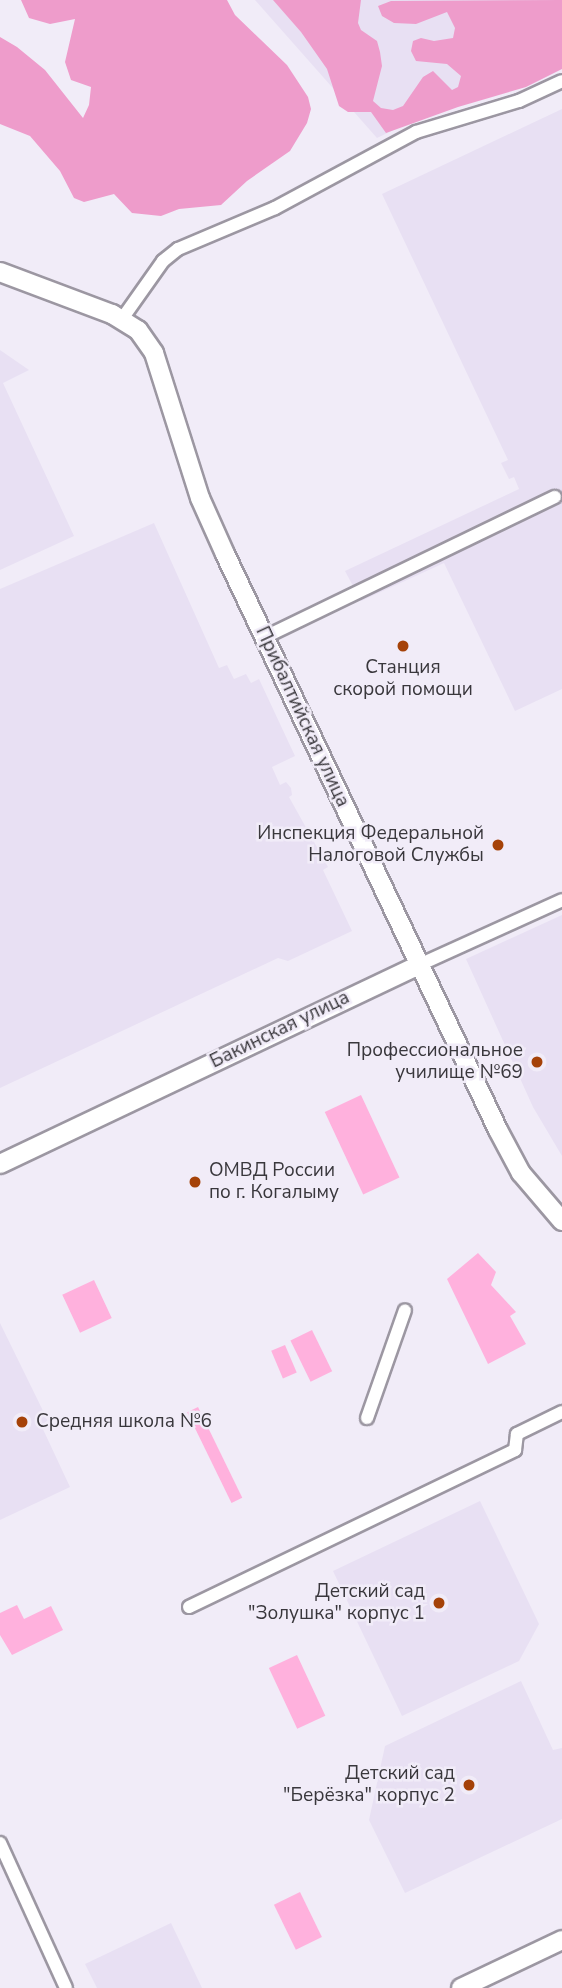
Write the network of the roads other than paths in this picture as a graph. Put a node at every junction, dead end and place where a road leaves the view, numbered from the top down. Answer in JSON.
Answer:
{"nodes":[{"id":1,"x":562,"y":81,"type":"edge"},
{"id":2,"x":0,"y":272,"type":"edge"},
{"id":3,"x":121,"y":319,"type":"junction"},
{"id":4,"x":555,"y":497,"type":"dead end"},
{"id":5,"x":265,"y":637,"type":"junction"},
{"id":6,"x":562,"y":900,"type":"edge"},
{"id":7,"x":419,"y":965,"type":"junction"},
{"id":8,"x":0,"y":1164,"type":"edge"},
{"id":9,"x":562,"y":1221,"type":"edge"},
{"id":10,"x":405,"y":1310,"type":"dead end"},
{"id":11,"x":562,"y":1412,"type":"edge"},
{"id":12,"x":367,"y":1418,"type":"dead end"},
{"id":13,"x":189,"y":1607,"type":"dead end"},
{"id":14,"x":0,"y":1843,"type":"edge"},
{"id":15,"x":562,"y":1940,"type":"edge"},
{"id":16,"x":66,"y":1988,"type":"edge"},
{"id":17,"x":461,"y":1988,"type":"edge"}],
"edges":[{"from":1,"to":3,"type":"street"},
{"from":2,"to":3,"type":"street","name":"Прибалтийская улица"},
{"from":3,"to":5,"type":"street","name":"Прибалтийская улица"},
{"from":4,"to":5,"type":"street"},
{"from":5,"to":7,"type":"street","name":"Прибалтийская улица"},
{"from":6,"to":7,"type":"street","name":"Бакинская улица"},
{"from":7,"to":8,"type":"street","name":"Бакинская улица"},
{"from":7,"to":9,"type":"street","name":"Прибалтийская улица"},
{"from":10,"to":12,"type":"street"},
{"from":11,"to":13,"type":"street"},
{"from":14,"to":16,"type":"street"},
{"from":15,"to":17,"type":"street"}]}
